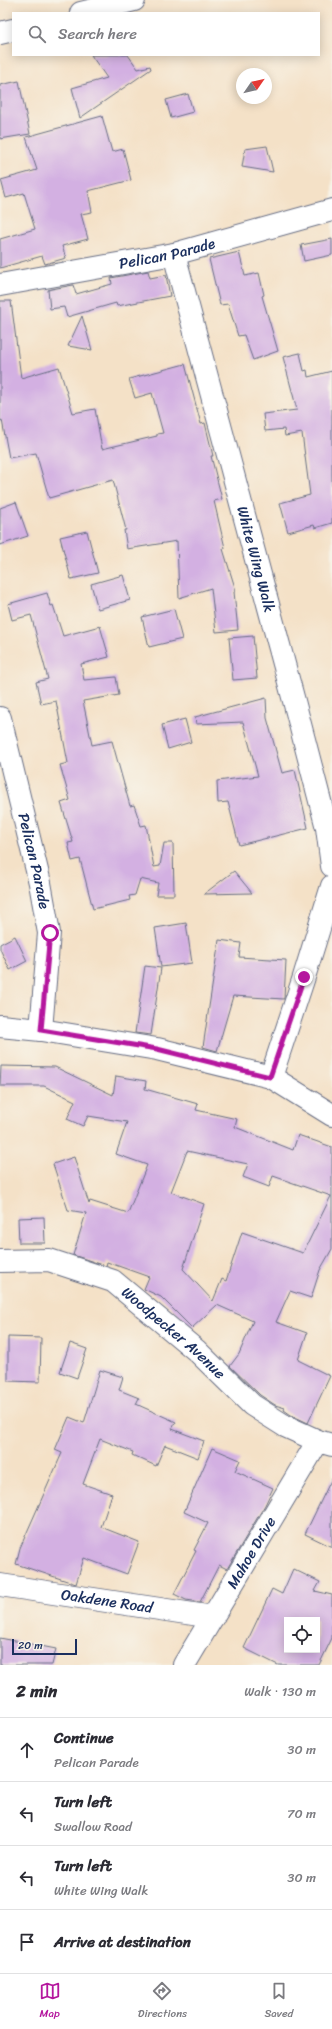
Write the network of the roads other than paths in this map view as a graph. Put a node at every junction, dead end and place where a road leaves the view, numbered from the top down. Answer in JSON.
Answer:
{"nodes":[{"id":1,"x":134,"y":0,"type":"edge"},
{"id":2,"x":85,"y":12,"type":"edge"},
{"id":3,"x":12,"y":30,"type":"edge"},
{"id":4,"x":0,"y":33,"type":"edge"},
{"id":5,"x":332,"y":210,"type":"edge"},
{"id":6,"x":174,"y":254,"type":"junction"},
{"id":7,"x":0,"y":285,"type":"edge"},
{"id":8,"x":0,"y":718,"type":"edge"},
{"id":9,"x":332,"y":866,"type":"edge"},
{"id":10,"x":332,"y":886,"type":"edge"},
{"id":11,"x":0,"y":1026,"type":"edge"},
{"id":12,"x":41,"y":1030,"type":"junction"},
{"id":13,"x":270,"y":1077,"type":"junction"},
{"id":14,"x":332,"y":1115,"type":"edge"},
{"id":15,"x":0,"y":1261,"type":"edge"},
{"id":16,"x":325,"y":1443,"type":"edge"},
{"id":17,"x":0,"y":1585,"type":"edge"},
{"id":18,"x":213,"y":1617,"type":"junction"},
{"id":19,"x":184,"y":1665,"type":"edge"}],
"edges":[{"from":1,"to":2,"type":"street"},
{"from":3,"to":4,"type":"street"},
{"from":5,"to":6,"type":"street","name":"Pelican Parade"},
{"from":6,"to":7,"type":"street","name":"Pelican Parade"},
{"from":6,"to":9,"type":"street","name":"White Wing Walk"},
{"from":8,"to":12,"type":"street","name":"Pelican Parade"},
{"from":10,"to":13,"type":"street"},
{"from":11,"to":12,"type":"street"},
{"from":12,"to":13,"type":"street"},
{"from":13,"to":14,"type":"street"},
{"from":15,"to":16,"type":"street","name":"Woodpecker Avenue"},
{"from":16,"to":18,"type":"street","name":"Mahoe Drive"},
{"from":17,"to":18,"type":"street","name":"Oakdene Road"},
{"from":18,"to":19,"type":"street","name":"Mahoe Drive"}]}
